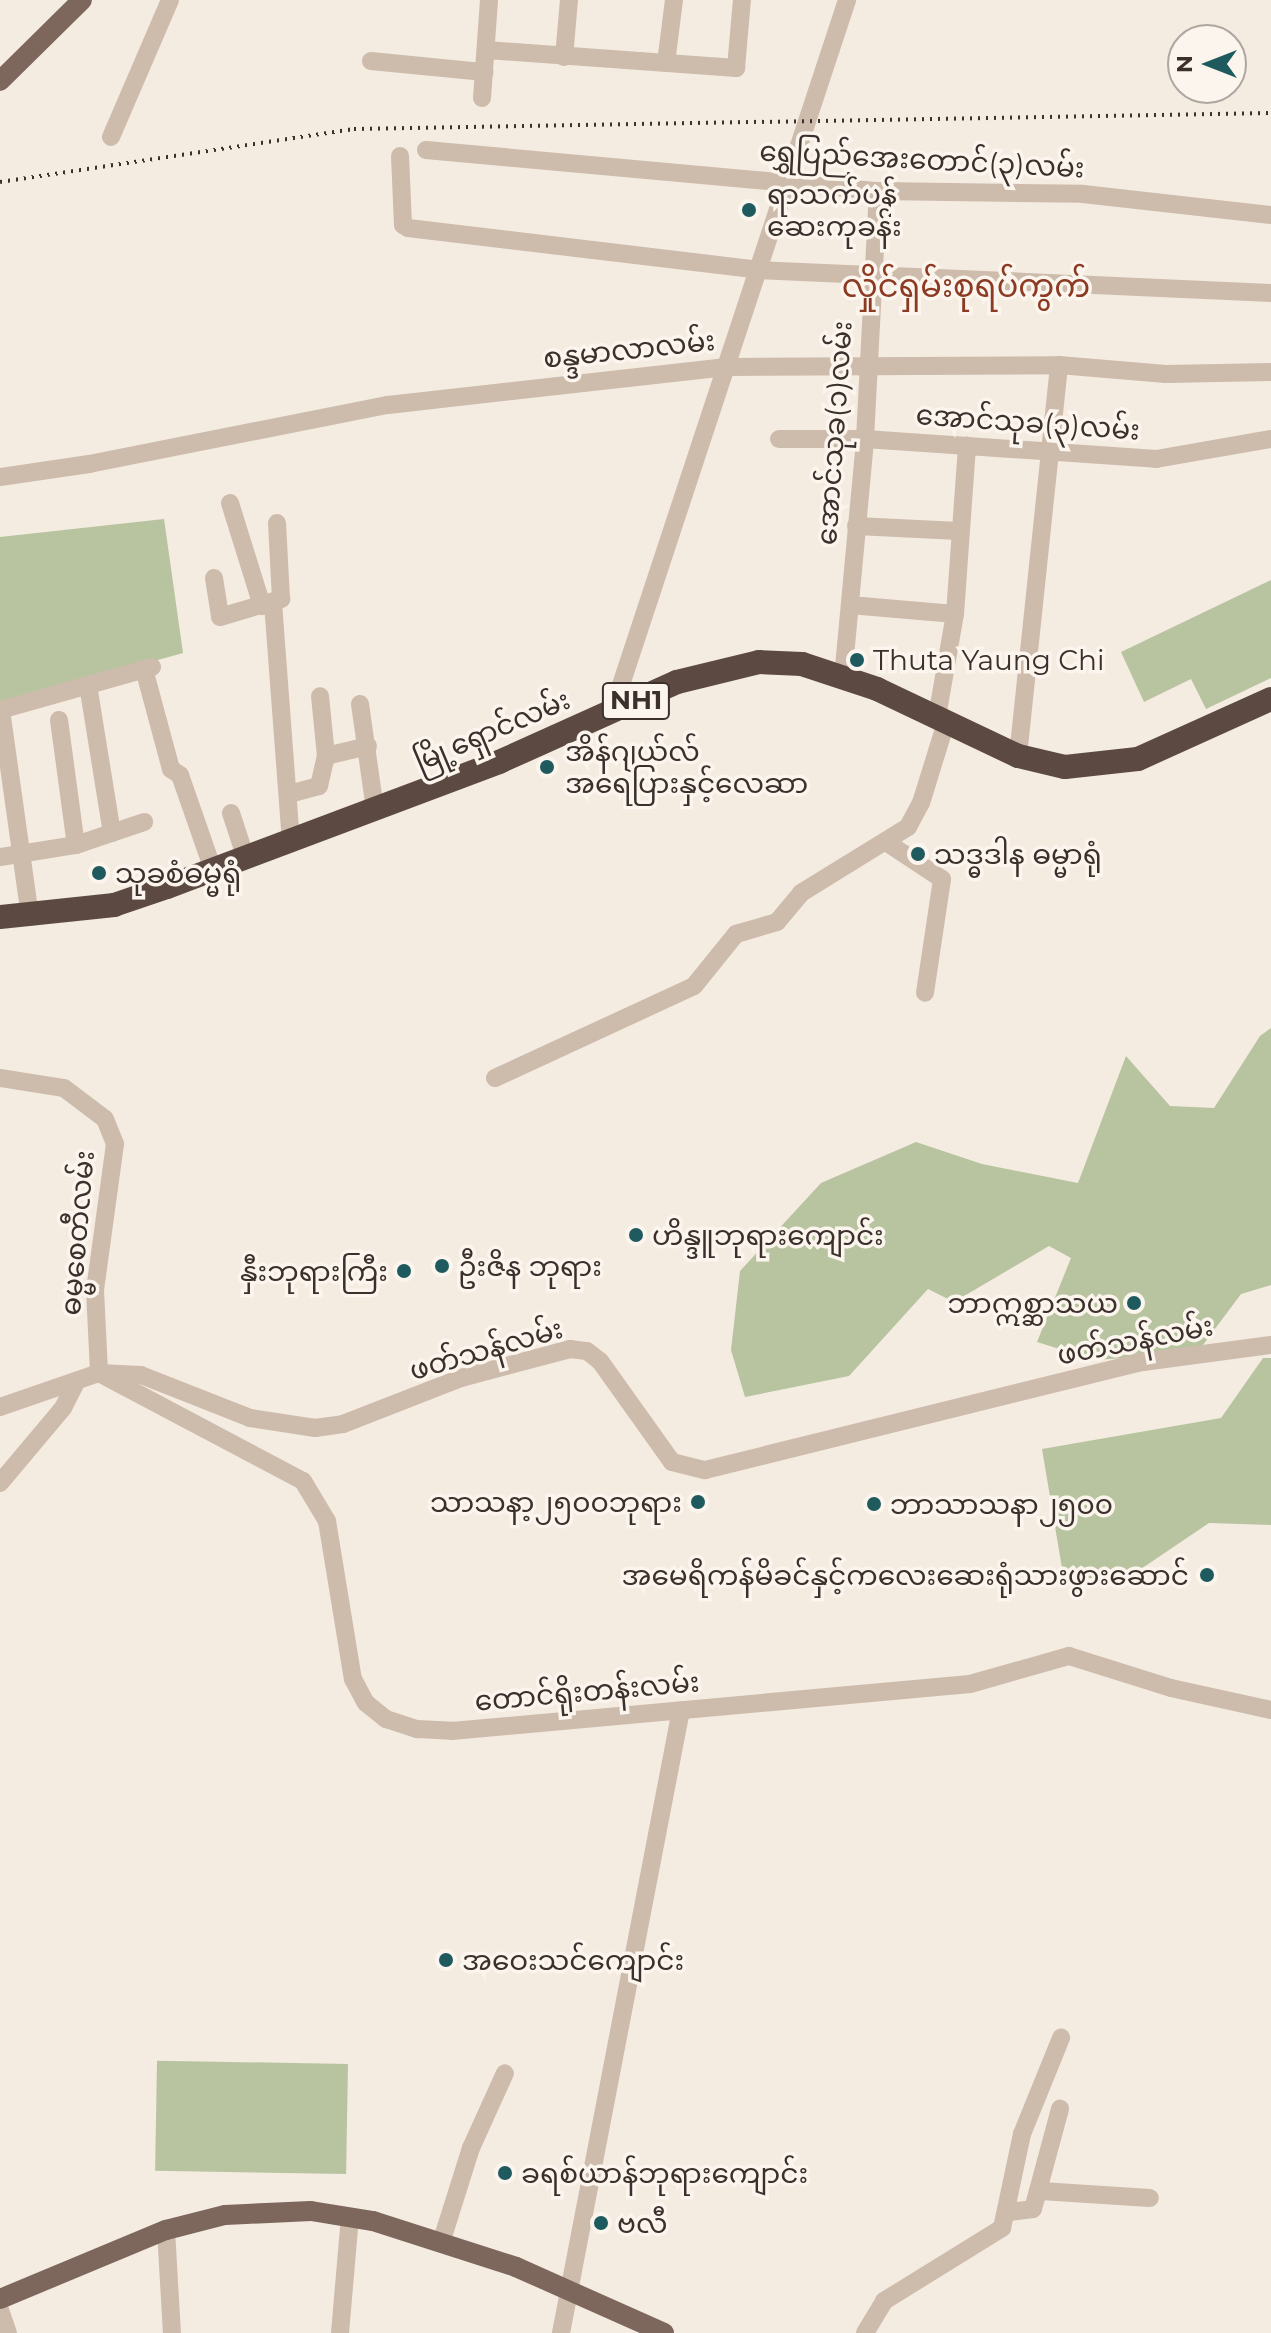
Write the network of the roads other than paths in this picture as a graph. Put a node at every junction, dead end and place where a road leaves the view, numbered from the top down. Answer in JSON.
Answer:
{"nodes":[{"id":1,"x":82,"y":0,"type":"edge"},
{"id":2,"x":170,"y":0,"type":"edge"},
{"id":3,"x":489,"y":0,"type":"edge"},
{"id":4,"x":569,"y":0,"type":"edge"},
{"id":5,"x":674,"y":0,"type":"edge"},
{"id":6,"x":742,"y":0,"type":"edge"},
{"id":7,"x":847,"y":0,"type":"edge"},
{"id":8,"x":486,"y":50,"type":"junction"},
{"id":9,"x":564,"y":57,"type":"junction"},
{"id":10,"x":371,"y":61,"type":"dead end"},
{"id":11,"x":666,"y":63,"type":"junction"},
{"id":12,"x":484,"y":72,"type":"junction"},
{"id":13,"x":0,"y":81,"type":"edge"},
{"id":14,"x":482,"y":98,"type":"dead end"},
{"id":15,"x":111,"y":137,"type":"dead end"},
{"id":16,"x":426,"y":150,"type":"dead end"},
{"id":17,"x":400,"y":156,"type":"dead end"},
{"id":18,"x":786,"y":183,"type":"junction"},
{"id":19,"x":878,"y":191,"type":"junction"},
{"id":20,"x":1271,"y":215,"type":"edge"},
{"id":21,"x":759,"y":270,"type":"junction"},
{"id":22,"x":873,"y":277,"type":"junction"},
{"id":23,"x":1271,"y":293,"type":"edge"},
{"id":24,"x":868,"y":363,"type":"junction"},
{"id":25,"x":1059,"y":365,"type":"junction"},
{"id":26,"x":729,"y":367,"type":"junction"},
{"id":27,"x":1271,"y":372,"type":"edge"},
{"id":28,"x":779,"y":439,"type":"dead end"},
{"id":29,"x":865,"y":439,"type":"junction"},
{"id":30,"x":1271,"y":439,"type":"edge"},
{"id":31,"x":967,"y":445,"type":"junction"},
{"id":32,"x":1050,"y":450,"type":"junction"},
{"id":33,"x":0,"y":477,"type":"edge"},
{"id":34,"x":230,"y":503,"type":"dead end"},
{"id":35,"x":277,"y":523,"type":"dead end"},
{"id":36,"x":856,"y":526,"type":"junction"},
{"id":37,"x":959,"y":531,"type":"junction"},
{"id":38,"x":214,"y":578,"type":"dead end"},
{"id":39,"x":267,"y":604,"type":"junction"},
{"id":40,"x":850,"y":605,"type":"junction"},
{"id":41,"x":955,"y":614,"type":"junction"},
{"id":42,"x":843,"y":678,"type":"junction"},
{"id":43,"x":88,"y":685,"type":"junction"},
{"id":44,"x":320,"y":696,"type":"dead end"},
{"id":45,"x":1271,"y":699,"type":"edge"},
{"id":46,"x":360,"y":704,"type":"dead end"},
{"id":47,"x":0,"y":710,"type":"edge"},
{"id":48,"x":612,"y":712,"type":"junction"},
{"id":49,"x":59,"y":720,"type":"dead end"},
{"id":50,"x":941,"y":720,"type":"junction"},
{"id":51,"x":368,"y":746,"type":"junction"},
{"id":52,"x":326,"y":756,"type":"junction"},
{"id":53,"x":1018,"y":756,"type":"junction"},
{"id":54,"x":289,"y":794,"type":"junction"},
{"id":55,"x":375,"y":810,"type":"junction"},
{"id":56,"x":231,"y":813,"type":"dead end"},
{"id":57,"x":144,"y":822,"type":"dead end"},
{"id":58,"x":112,"y":833,"type":"junction"},
{"id":59,"x":886,"y":842,"type":"junction"},
{"id":60,"x":291,"y":843,"type":"junction"},
{"id":61,"x":76,"y":845,"type":"junction"},
{"id":62,"x":19,"y":855,"type":"junction"},
{"id":63,"x":0,"y":857,"type":"edge"},
{"id":64,"x":246,"y":859,"type":"junction"},
{"id":65,"x":213,"y":870,"type":"junction"},
{"id":66,"x":0,"y":917,"type":"edge"},
{"id":67,"x":30,"y":917,"type":"junction"},
{"id":68,"x":925,"y":993,"type":"dead end"},
{"id":69,"x":0,"y":1078,"type":"edge"},
{"id":70,"x":495,"y":1078,"type":"dead end"},
{"id":71,"x":1271,"y":1345,"type":"edge"},
{"id":72,"x":99,"y":1373,"type":"junction"},
{"id":73,"x":77,"y":1381,"type":"junction"},
{"id":74,"x":0,"y":1407,"type":"edge"},
{"id":75,"x":0,"y":1483,"type":"edge"},
{"id":76,"x":681,"y":1710,"type":"junction"},
{"id":77,"x":1271,"y":1710,"type":"edge"},
{"id":78,"x":1061,"y":2038,"type":"dead end"},
{"id":79,"x":505,"y":2073,"type":"dead end"},
{"id":80,"x":1060,"y":2109,"type":"dead end"},
{"id":81,"x":1041,"y":2191,"type":"junction"},
{"id":82,"x":1150,"y":2198,"type":"dead end"},
{"id":83,"x":350,"y":2217,"type":"junction"},
{"id":84,"x":1005,"y":2220,"type":"junction"},
{"id":85,"x":166,"y":2230,"type":"junction"},
{"id":86,"x":441,"y":2243,"type":"junction"},
{"id":87,"x":569,"y":2289,"type":"junction"},
{"id":88,"x":0,"y":2299,"type":"edge"},
{"id":89,"x":0,"y":2310,"type":"edge"},
{"id":90,"x":8,"y":2333,"type":"edge"},
{"id":91,"x":172,"y":2333,"type":"edge"},
{"id":92,"x":340,"y":2333,"type":"edge"},
{"id":93,"x":561,"y":2333,"type":"edge"},
{"id":94,"x":664,"y":2333,"type":"edge"},
{"id":95,"x":865,"y":2333,"type":"edge"}],
"edges":[{"from":1,"to":13,"type":"main road"},
{"from":2,"to":15,"type":"street"},
{"from":3,"to":8,"type":"street"},
{"from":4,"to":9,"type":"street"},
{"from":5,"to":11,"type":"street"},
{"from":6,"to":11,"type":"street"},
{"from":7,"to":18,"type":"street"},
{"from":8,"to":9,"type":"street"},
{"from":8,"to":12,"type":"street"},
{"from":9,"to":11,"type":"street"},
{"from":10,"to":12,"type":"street"},
{"from":12,"to":14,"type":"street"},
{"from":16,"to":18,"type":"street","name":"ရွှေပြည်အေးတောင်(၃)လမ်း"},
{"from":17,"to":21,"type":"street"},
{"from":18,"to":19,"type":"street","name":"ရွှေပြည်အေးတောင်(၃)လမ်း"},
{"from":18,"to":21,"type":"street"},
{"from":19,"to":20,"type":"street","name":"ရွှေပြည်အေးတောင်(၃)လမ်း"},
{"from":19,"to":22,"type":"street","name":"အောင်သုခ(၁)လမ်း"},
{"from":21,"to":22,"type":"street"},
{"from":21,"to":26,"type":"street"},
{"from":22,"to":23,"type":"street"},
{"from":22,"to":24,"type":"street","name":"အောင်သုခ(၁)လမ်း"},
{"from":24,"to":25,"type":"street","name":"စန္ဒမာလာလမ်း"},
{"from":24,"to":26,"type":"street","name":"စန္ဒမာလာလမ်း"},
{"from":24,"to":29,"type":"street","name":"အောင်သုခ(၁)လမ်း"},
{"from":25,"to":27,"type":"street","name":"စန္ဒမာလာလမ်း"},
{"from":25,"to":32,"type":"street"},
{"from":26,"to":33,"type":"street","name":"စန္ဒမာလာလမ်း"},
{"from":26,"to":48,"type":"street"},
{"from":28,"to":29,"type":"street","name":"အောင်သုခ(၃)လမ်း"},
{"from":29,"to":31,"type":"street","name":"အောင်သုခ(၃)လမ်း"},
{"from":29,"to":36,"type":"street","name":"အောင်သုခ(၁)လမ်း"},
{"from":30,"to":32,"type":"street","name":"အောင်သုခ(၃)လမ်း"},
{"from":31,"to":32,"type":"street","name":"အောင်သုခ(၃)လမ်း"},
{"from":31,"to":37,"type":"street"},
{"from":32,"to":53,"type":"street"},
{"from":34,"to":39,"type":"street"},
{"from":35,"to":39,"type":"street"},
{"from":36,"to":37,"type":"street"},
{"from":36,"to":40,"type":"street","name":"အောင်သုခ(၁)လမ်း"},
{"from":37,"to":41,"type":"street"},
{"from":38,"to":39,"type":"street"},
{"from":39,"to":54,"type":"street"},
{"from":40,"to":41,"type":"street"},
{"from":40,"to":42,"type":"street","name":"အောင်သုခ(၁)လမ်း"},
{"from":41,"to":50,"type":"street"},
{"from":42,"to":48,"type":"highway","name":"မြို့ရှောင်လမ်း","number":"NH1"},
{"from":42,"to":50,"type":"highway","name":"မြို့ရှောင်လမ်း","number":"NH1"},
{"from":43,"to":47,"type":"street"},
{"from":43,"to":58,"type":"street"},
{"from":43,"to":65,"type":"street"},
{"from":44,"to":52,"type":"street"},
{"from":45,"to":53,"type":"highway","name":"မြို့ရှောင်လမ်း","number":"NH1"},
{"from":46,"to":51,"type":"street"},
{"from":47,"to":62,"type":"street"},
{"from":48,"to":55,"type":"highway","name":"မြို့ရှောင်လမ်း","number":"NH1"},
{"from":49,"to":61,"type":"street"},
{"from":50,"to":53,"type":"highway","name":"မြို့ရှောင်လမ်း","number":"NH1"},
{"from":50,"to":59,"type":"street"},
{"from":51,"to":52,"type":"street"},
{"from":51,"to":55,"type":"street"},
{"from":52,"to":54,"type":"street"},
{"from":54,"to":60,"type":"street"},
{"from":55,"to":60,"type":"highway","name":"မြို့ရှောင်လမ်း","number":"NH1"},
{"from":56,"to":64,"type":"street"},
{"from":57,"to":58,"type":"street"},
{"from":58,"to":61,"type":"street"},
{"from":59,"to":68,"type":"street"},
{"from":59,"to":70,"type":"street"},
{"from":60,"to":64,"type":"highway","name":"မြို့ရှောင်လမ်း","number":"NH1"},
{"from":61,"to":62,"type":"street"},
{"from":62,"to":63,"type":"street"},
{"from":62,"to":67,"type":"street"},
{"from":64,"to":65,"type":"highway","name":"မြို့ရှောင်လမ်း","number":"NH1"},
{"from":65,"to":67,"type":"highway","name":"မြို့ရှောင်လမ်း","number":"NH1"},
{"from":66,"to":67,"type":"highway","name":"မြို့ရှောင်လမ်း","number":"NH1"},
{"from":69,"to":72,"type":"street","name":"ဓမ္မစေတီလမ်း"},
{"from":71,"to":72,"type":"street","name":"ဖတ်သန်လမ်း"},
{"from":72,"to":73,"type":"street","name":"ဖတ်သန်လမ်း"},
{"from":72,"to":76,"type":"street","name":"တောင်ရိုးတန်းလမ်း"},
{"from":73,"to":74,"type":"street","name":"ဖတ်သန်လမ်း"},
{"from":73,"to":75,"type":"street"},
{"from":76,"to":77,"type":"street","name":"တောင်ရိုးတန်းလမ်း"},
{"from":76,"to":87,"type":"street"},
{"from":78,"to":84,"type":"street"},
{"from":79,"to":86,"type":"street"},
{"from":80,"to":81,"type":"street"},
{"from":81,"to":82,"type":"street"},
{"from":81,"to":84,"type":"street"},
{"from":83,"to":85,"type":"main road"},
{"from":83,"to":86,"type":"main road"},
{"from":83,"to":92,"type":"street"},
{"from":84,"to":95,"type":"street"},
{"from":85,"to":88,"type":"main road"},
{"from":85,"to":91,"type":"street"},
{"from":86,"to":87,"type":"main road"},
{"from":87,"to":93,"type":"street"},
{"from":87,"to":94,"type":"main road"},
{"from":89,"to":90,"type":"street"}]}
